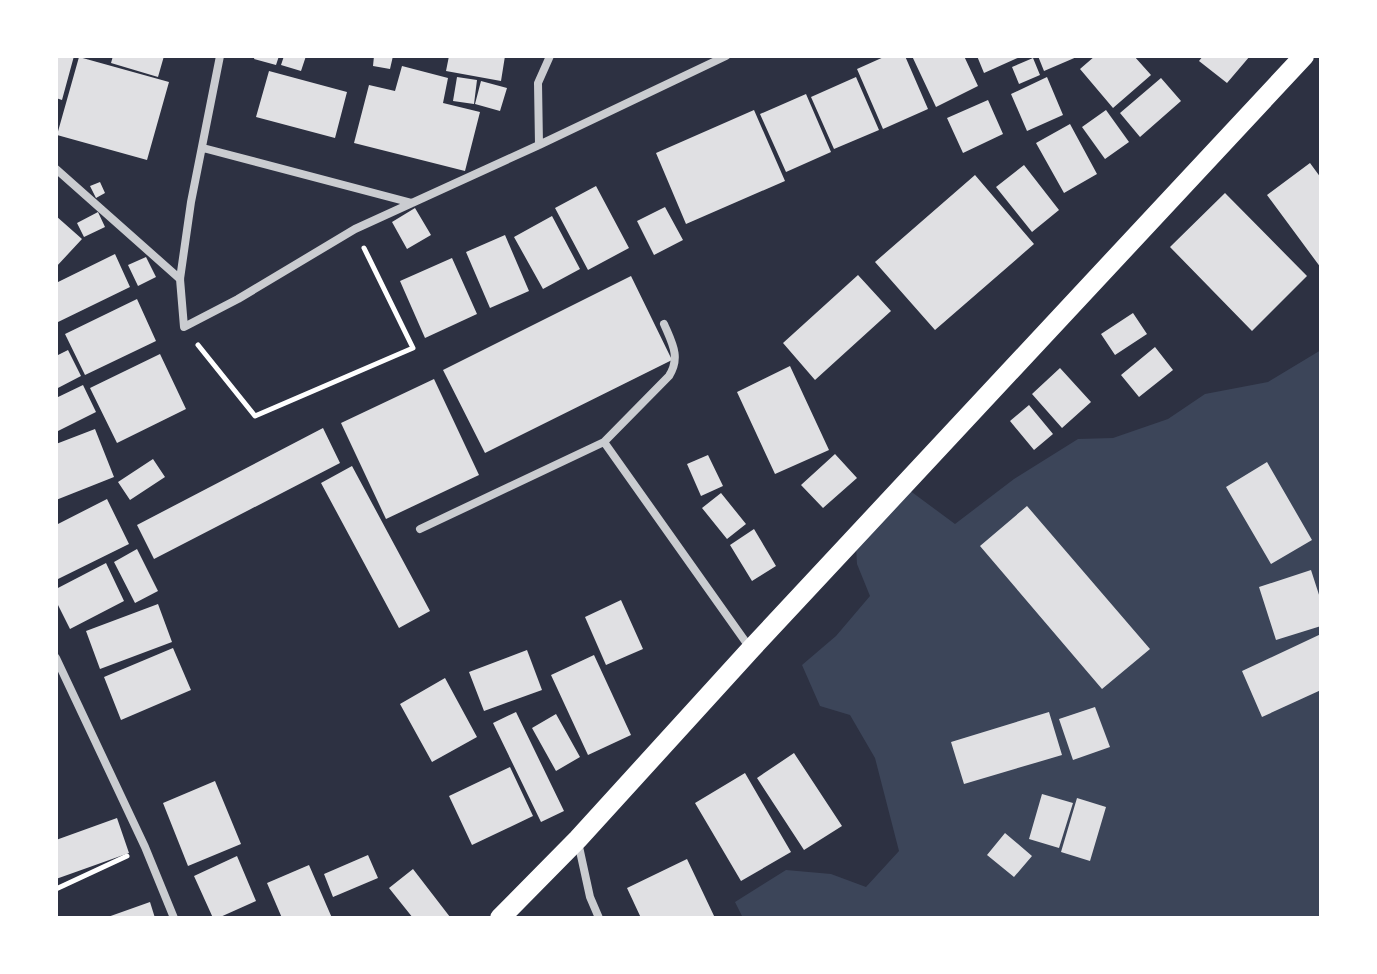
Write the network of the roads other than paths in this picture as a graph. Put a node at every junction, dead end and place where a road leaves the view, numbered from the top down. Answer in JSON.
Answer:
{"nodes":[{"id":1,"x":220,"y":56,"type":"edge"},
{"id":2,"x":550,"y":56,"type":"edge"},
{"id":3,"x":725,"y":56,"type":"edge"},
{"id":4,"x":1304,"y":56,"type":"edge"},
{"id":5,"x":539,"y":145,"type":"junction"},
{"id":6,"x":203,"y":148,"type":"junction"},
{"id":7,"x":56,"y":169,"type":"edge"},
{"id":8,"x":412,"y":203,"type":"junction"},
{"id":9,"x":180,"y":279,"type":"junction"},
{"id":10,"x":664,"y":324,"type":"dead end"},
{"id":11,"x":604,"y":442,"type":"junction"},
{"id":12,"x":420,"y":529,"type":"dead end"},
{"id":13,"x":751,"y":649,"type":"junction"},
{"id":14,"x":56,"y":658,"type":"edge"},
{"id":15,"x":578,"y":839,"type":"junction"},
{"id":16,"x":174,"y":918,"type":"edge"},
{"id":17,"x":500,"y":918,"type":"edge"},
{"id":18,"x":599,"y":918,"type":"edge"}],
"edges":[{"from":1,"to":6,"type":"street"},
{"from":2,"to":5,"type":"street"},
{"from":3,"to":5,"type":"street"},
{"from":4,"to":13,"type":"main road"},
{"from":5,"to":8,"type":"street"},
{"from":6,"to":8,"type":"street"},
{"from":6,"to":9,"type":"street"},
{"from":7,"to":9,"type":"street"},
{"from":8,"to":9,"type":"street"},
{"from":10,"to":11,"type":"street"},
{"from":11,"to":12,"type":"street"},
{"from":11,"to":13,"type":"street"},
{"from":13,"to":15,"type":"main road"},
{"from":14,"to":16,"type":"street"},
{"from":15,"to":17,"type":"main road"},
{"from":15,"to":18,"type":"street"}]}
